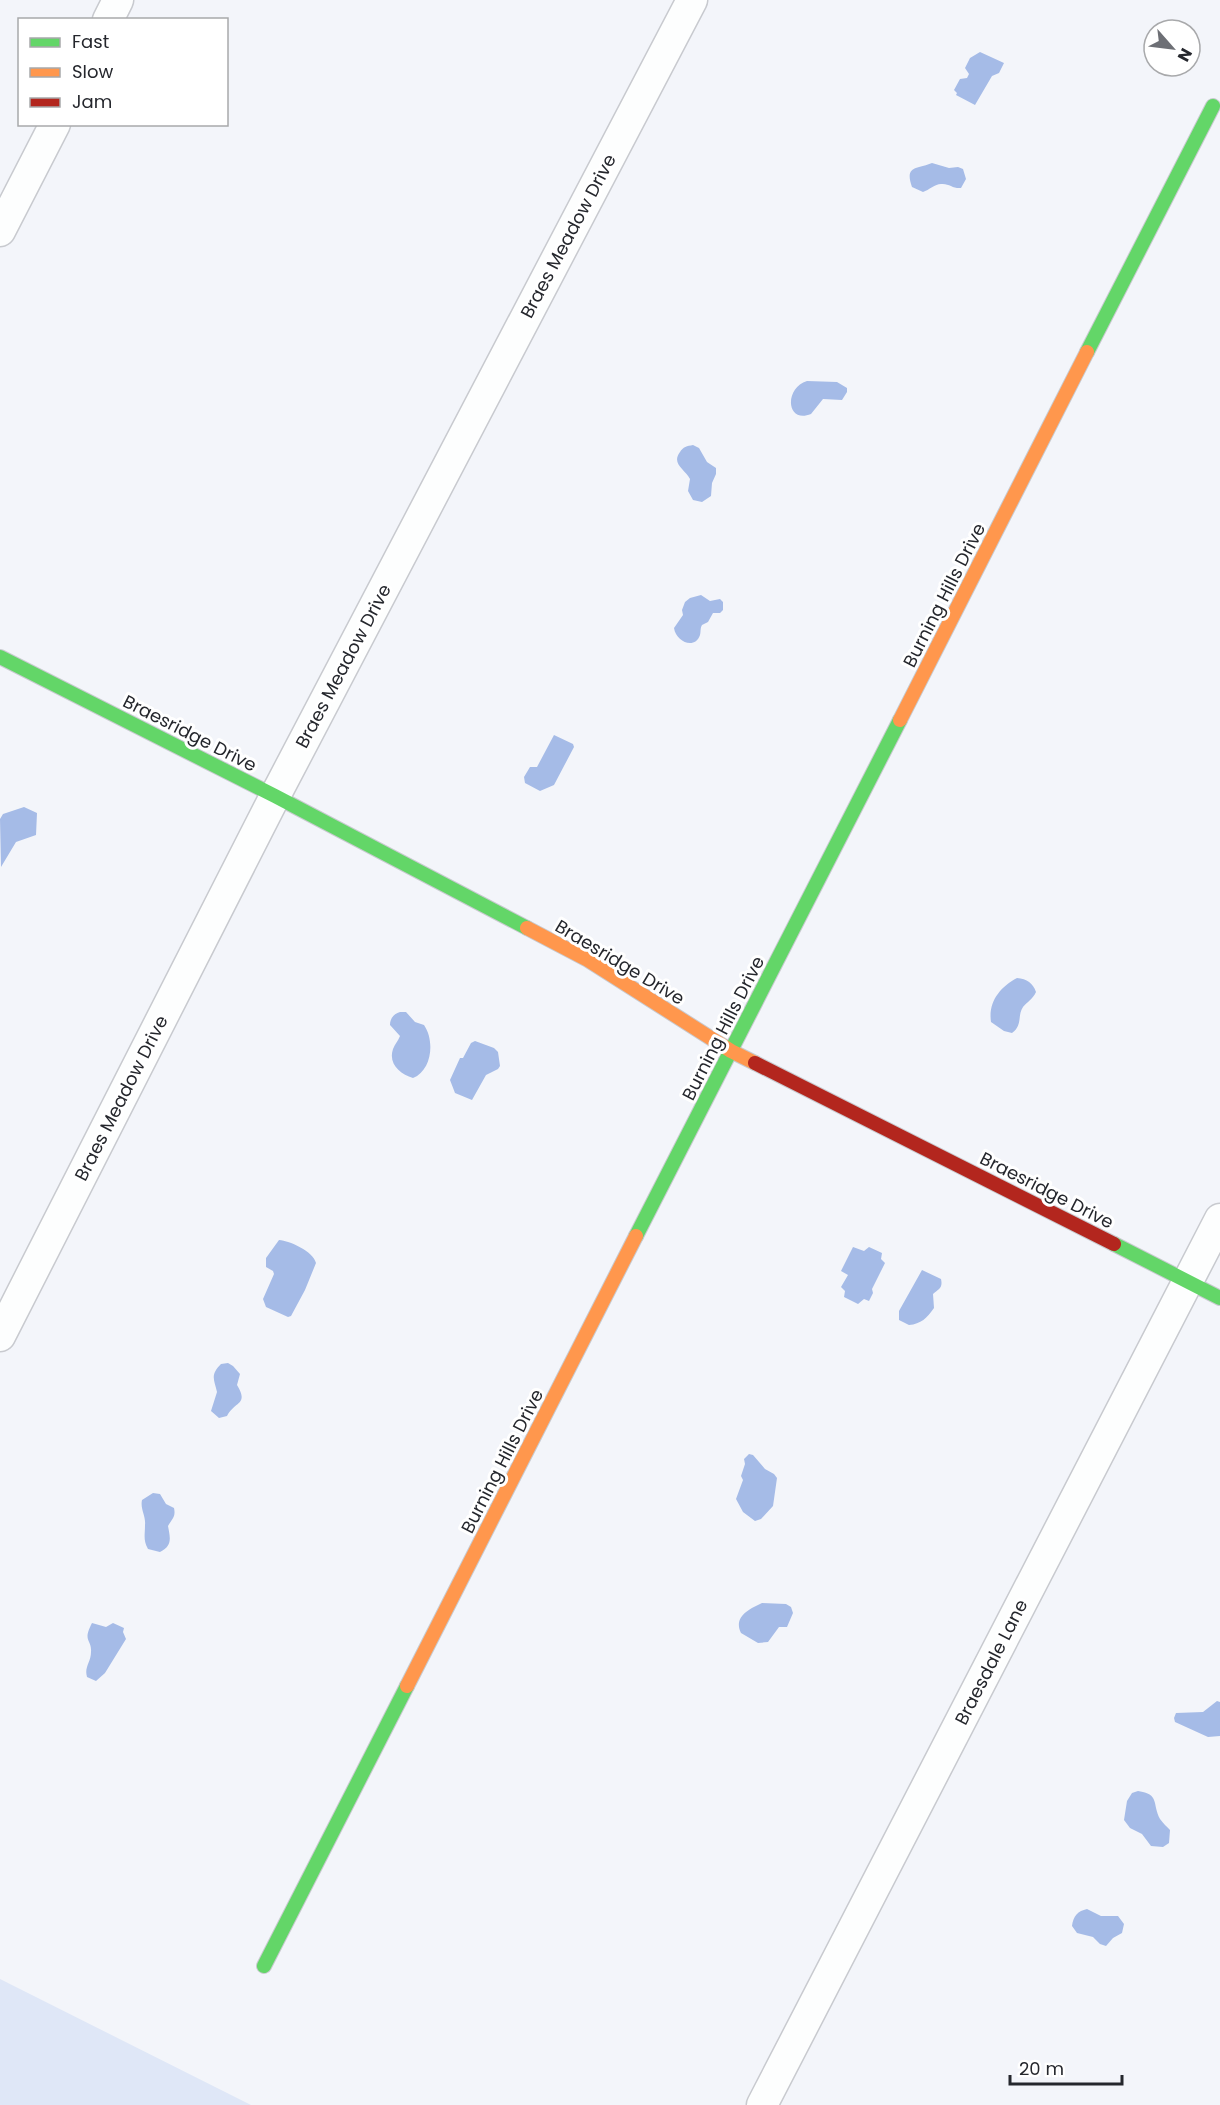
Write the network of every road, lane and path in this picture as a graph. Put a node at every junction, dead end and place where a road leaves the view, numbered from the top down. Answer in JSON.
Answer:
{"nodes":[{"id":1,"x":118,"y":0,"type":"edge"},
{"id":2,"x":692,"y":0,"type":"edge"},
{"id":3,"x":109,"y":18,"type":"edge"},
{"id":4,"x":1213,"y":106,"type":"dead end"},
{"id":5,"x":54,"y":126,"type":"edge"},
{"id":6,"x":0,"y":231,"type":"edge"},
{"id":7,"x":0,"y":657,"type":"edge"},
{"id":8,"x":275,"y":796,"type":"junction"},
{"id":9,"x":731,"y":1051,"type":"junction"},
{"id":10,"x":1220,"y":1219,"type":"edge"},
{"id":11,"x":1188,"y":1281,"type":"junction"},
{"id":12,"x":1220,"y":1298,"type":"edge"},
{"id":13,"x":0,"y":1336,"type":"edge"},
{"id":14,"x":264,"y":1966,"type":"dead end"},
{"id":15,"x":762,"y":2105,"type":"edge"}],
"edges":[{"from":1,"to":3,"type":"street"},
{"from":2,"to":8,"type":"street","name":"Braes Meadow Drive"},
{"from":4,"to":9,"type":"street","name":"Burning Hills Drive"},
{"from":5,"to":6,"type":"street"},
{"from":7,"to":8,"type":"street","name":"Braesridge Drive"},
{"from":8,"to":9,"type":"street","name":"Braesridge Drive"},
{"from":8,"to":13,"type":"street","name":"Braes Meadow Drive"},
{"from":9,"to":11,"type":"street","name":"Braesridge Drive"},
{"from":9,"to":14,"type":"street","name":"Burning Hills Drive"},
{"from":10,"to":11,"type":"street","name":"Braesdale Lane"},
{"from":11,"to":12,"type":"street","name":"Braesridge Drive"},
{"from":11,"to":15,"type":"street","name":"Braesdale Lane"}]}
